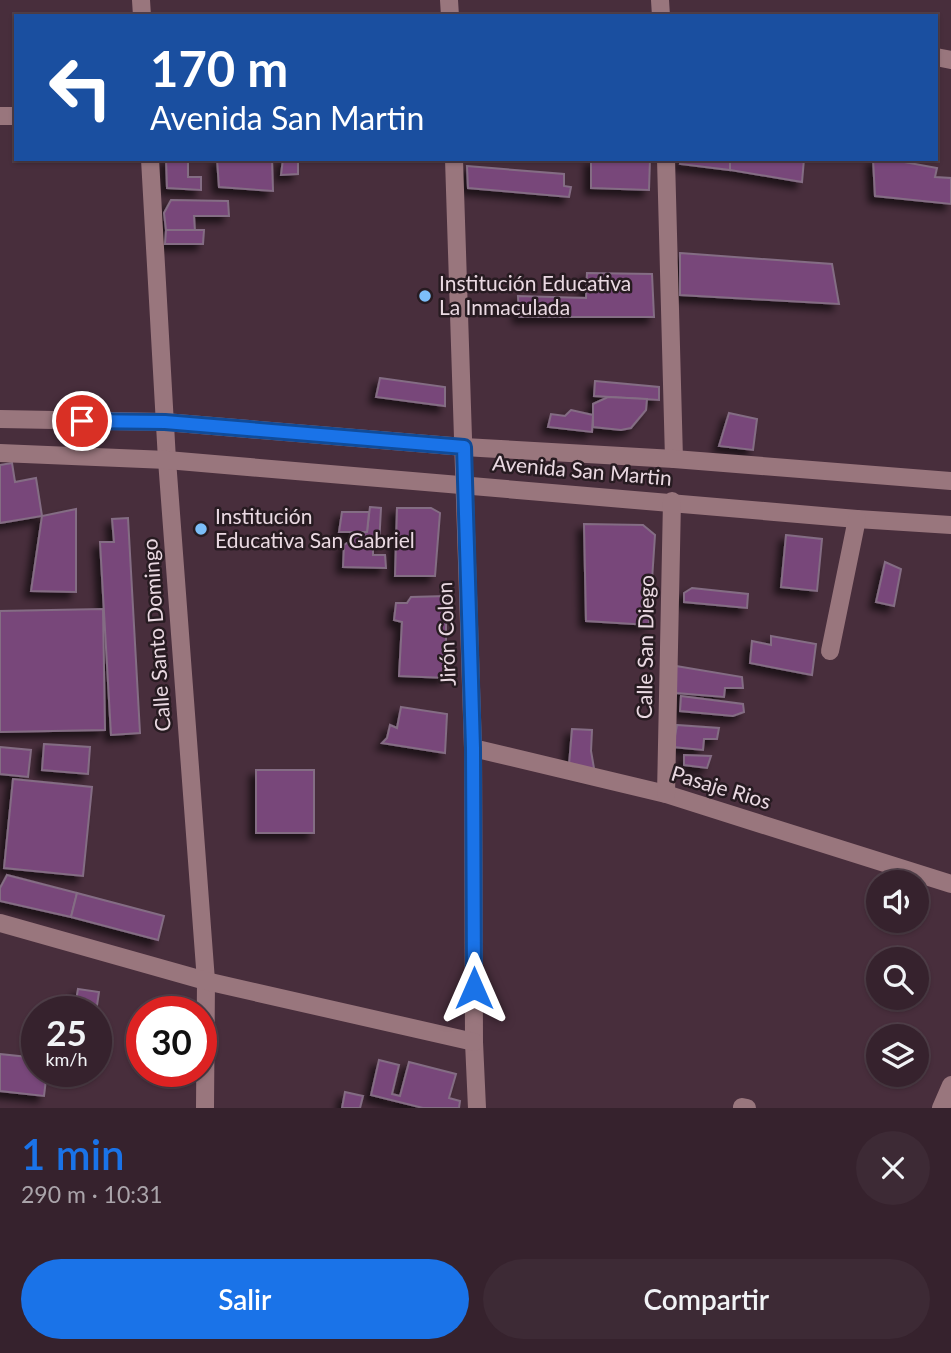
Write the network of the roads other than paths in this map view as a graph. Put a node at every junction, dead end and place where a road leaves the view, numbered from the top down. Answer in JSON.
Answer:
{"nodes":[{"id":1,"x":150,"y":161,"type":"edge"},
{"id":2,"x":454,"y":161,"type":"edge"},
{"id":3,"x":666,"y":161,"type":"edge"},
{"id":4,"x":0,"y":419,"type":"edge"},
{"id":5,"x":165,"y":422,"type":"junction"},
{"id":6,"x":464,"y":447,"type":"junction"},
{"id":7,"x":0,"y":453,"type":"edge"},
{"id":8,"x":674,"y":459,"type":"junction"},
{"id":9,"x":167,"y":460,"type":"junction"},
{"id":10,"x":951,"y":481,"type":"edge"},
{"id":11,"x":466,"y":484,"type":"junction"},
{"id":12,"x":672,"y":501,"type":"junction"},
{"id":13,"x":857,"y":519,"type":"junction"},
{"id":14,"x":951,"y":524,"type":"edge"},
{"id":15,"x":830,"y":651,"type":"dead end"},
{"id":16,"x":473,"y":748,"type":"junction"},
{"id":17,"x":666,"y":794,"type":"junction"},
{"id":18,"x":951,"y":884,"type":"edge"},
{"id":19,"x":0,"y":923,"type":"edge"},
{"id":20,"x":206,"y":981,"type":"junction"},
{"id":21,"x":474,"y":1042,"type":"junction"},
{"id":22,"x":951,"y":1085,"type":"edge"},
{"id":23,"x":205,"y":1108,"type":"edge"},
{"id":24,"x":477,"y":1108,"type":"edge"},
{"id":25,"x":941,"y":1108,"type":"edge"}],
"edges":[{"from":1,"to":5,"type":"street","name":"Calle Santo Domingo"},
{"from":2,"to":6,"type":"street","name":"Jirón Colon"},
{"from":3,"to":8,"type":"street"},
{"from":4,"to":5,"type":"street","name":"Avenida San Martin"},
{"from":5,"to":6,"type":"street","name":"Avenida San Martin"},
{"from":5,"to":9,"type":"street","name":"Calle Santo Domingo"},
{"from":6,"to":8,"type":"street","name":"Avenida San Martin"},
{"from":6,"to":11,"type":"street","name":"Jirón Colon"},
{"from":7,"to":9,"type":"street","name":"Avenida San Martin"},
{"from":8,"to":10,"type":"street","name":"Avenida San Martin"},
{"from":9,"to":11,"type":"street","name":"Avenida San Martin"},
{"from":9,"to":20,"type":"street","name":"Calle Santo Domingo"},
{"from":11,"to":12,"type":"street","name":"Avenida San Martin"},
{"from":11,"to":16,"type":"street","name":"Jirón Colon"},
{"from":12,"to":13,"type":"street","name":"Avenida San Martin"},
{"from":12,"to":17,"type":"street","name":"Calle San Diego"},
{"from":13,"to":14,"type":"street","name":"Avenida San Martin"},
{"from":13,"to":15,"type":"street"},
{"from":16,"to":17,"type":"street","name":"Pasaje Rios"},
{"from":16,"to":21,"type":"street","name":"Jirón Colon"},
{"from":17,"to":18,"type":"street","name":"Pasaje Rios"},
{"from":19,"to":20,"type":"street"},
{"from":20,"to":21,"type":"street"},
{"from":20,"to":23,"type":"street","name":"Calle Santo Domingo"},
{"from":21,"to":24,"type":"street","name":"Jirón Colon"},
{"from":22,"to":25,"type":"street"}]}
